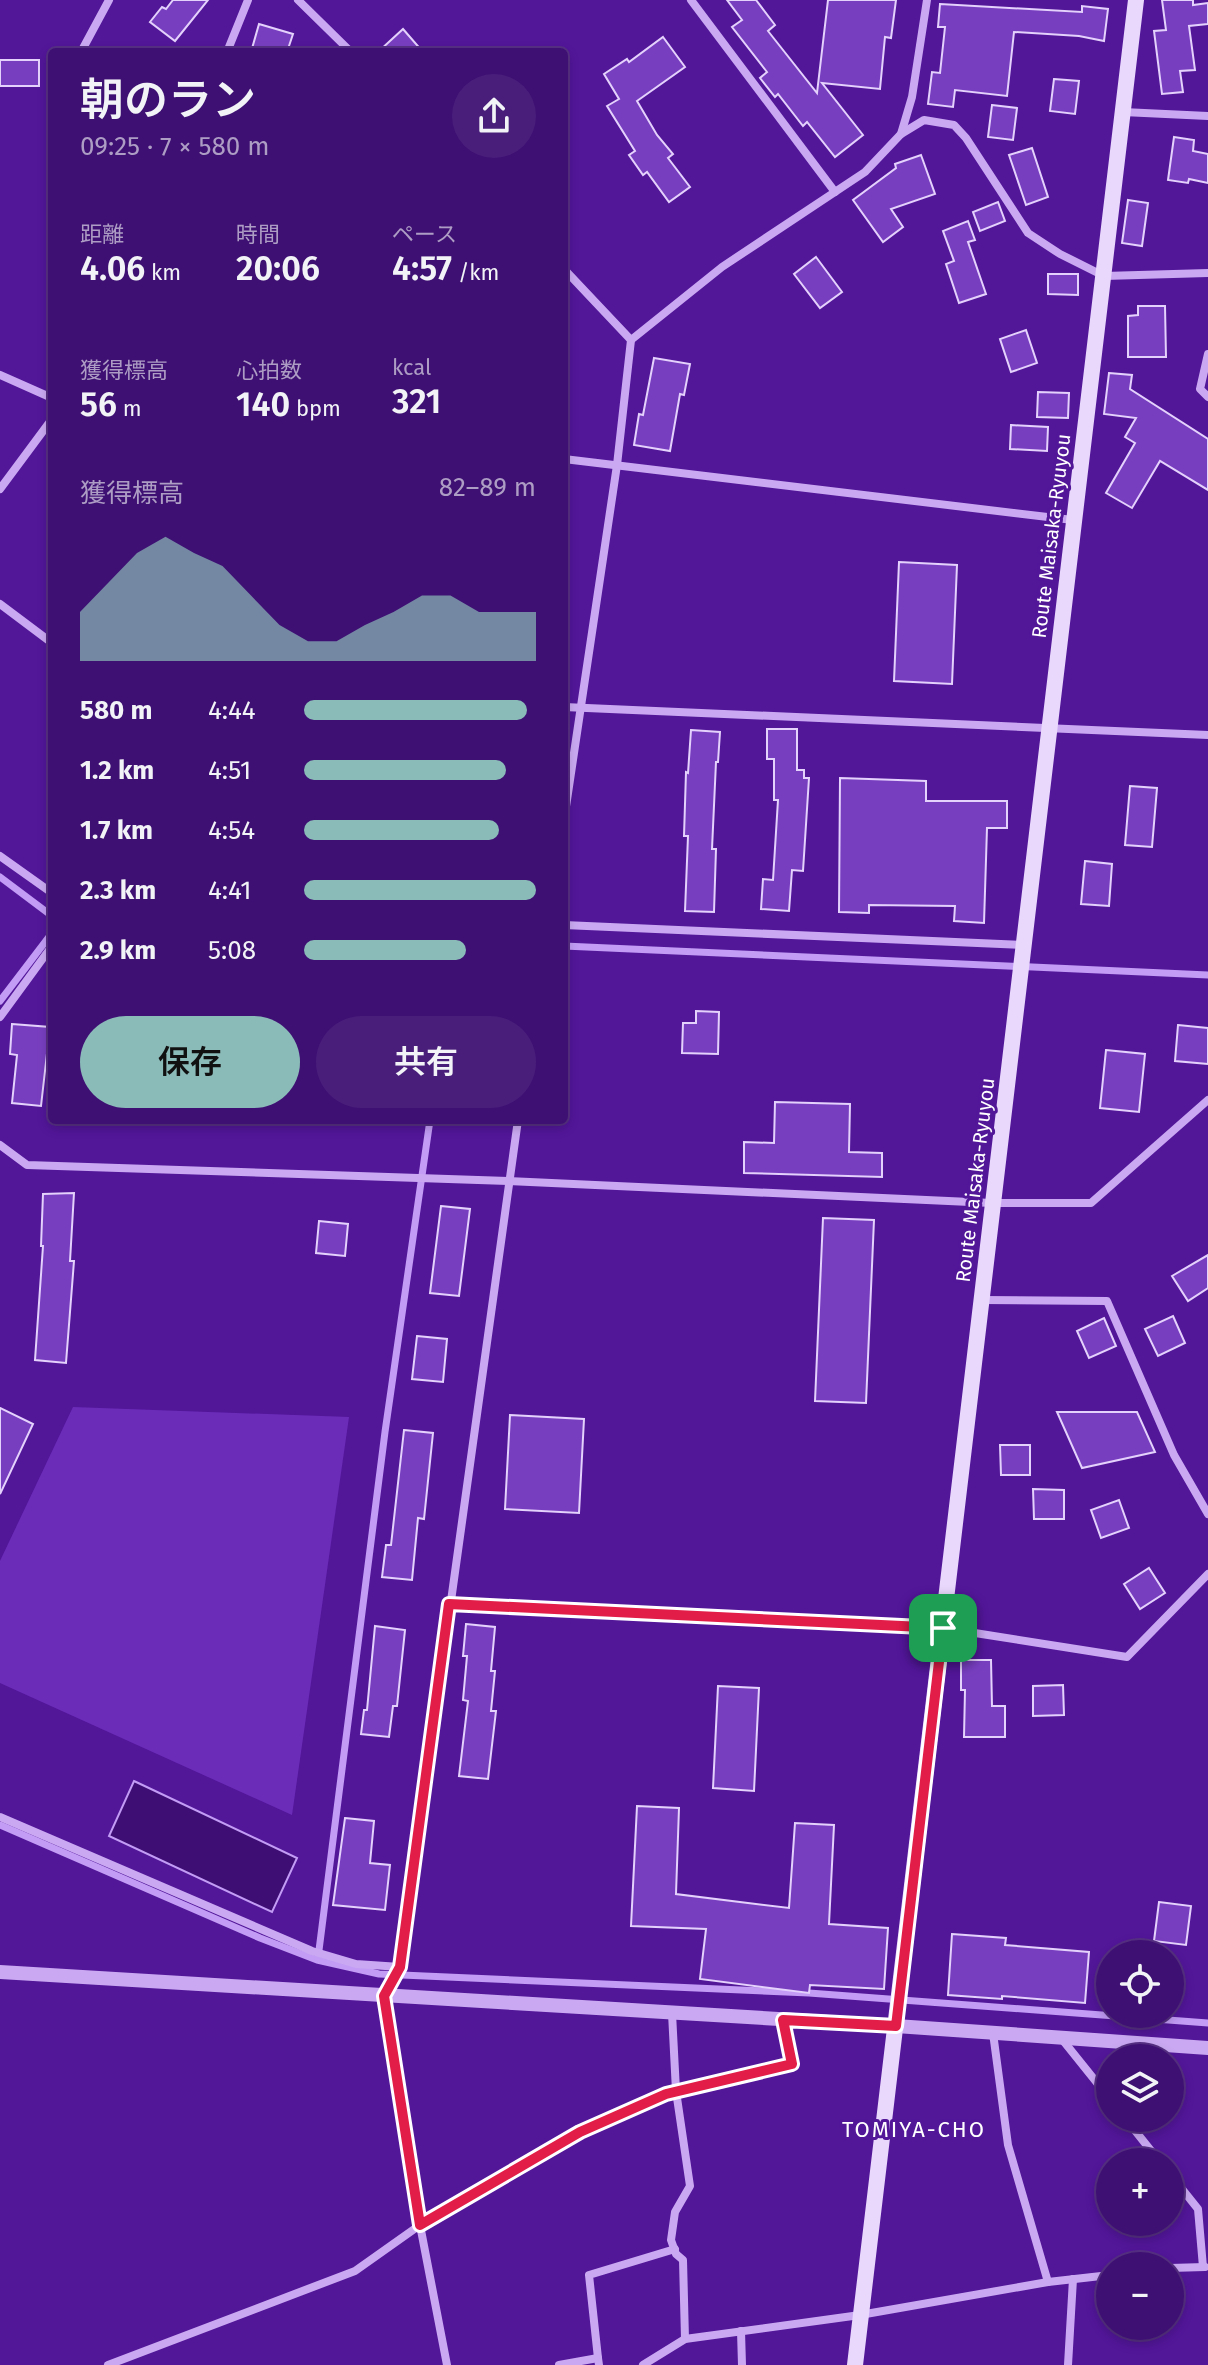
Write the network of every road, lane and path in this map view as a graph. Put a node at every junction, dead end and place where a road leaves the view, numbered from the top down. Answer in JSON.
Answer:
{"nodes":[{"id":1,"x":109,"y":0,"type":"edge"},
{"id":2,"x":248,"y":0,"type":"edge"},
{"id":3,"x":298,"y":0,"type":"edge"},
{"id":4,"x":691,"y":0,"type":"edge"},
{"id":5,"x":927,"y":0,"type":"edge"},
{"id":6,"x":1136,"y":0,"type":"edge"},
{"id":7,"x":83,"y":48,"type":"edge"},
{"id":8,"x":229,"y":48,"type":"edge"},
{"id":9,"x":347,"y":48,"type":"edge"},
{"id":10,"x":1123,"y":112,"type":"junction"},
{"id":11,"x":1208,"y":116,"type":"edge"},
{"id":12,"x":901,"y":134,"type":"junction"},
{"id":13,"x":835,"y":192,"type":"junction"},
{"id":14,"x":568,"y":273,"type":"edge"},
{"id":15,"x":1208,"y":273,"type":"edge"},
{"id":16,"x":1104,"y":276,"type":"junction"},
{"id":17,"x":631,"y":340,"type":"junction"},
{"id":18,"x":1208,"y":354,"type":"edge"},
{"id":19,"x":0,"y":375,"type":"edge"},
{"id":20,"x":48,"y":396,"type":"edge"},
{"id":21,"x":1208,"y":397,"type":"edge"},
{"id":22,"x":48,"y":424,"type":"edge"},
{"id":23,"x":568,"y":459,"type":"edge"},
{"id":24,"x":617,"y":465,"type":"junction"},
{"id":25,"x":0,"y":489,"type":"edge"},
{"id":26,"x":1073,"y":520,"type":"junction"},
{"id":27,"x":0,"y":604,"type":"edge"},
{"id":28,"x":48,"y":640,"type":"edge"},
{"id":29,"x":568,"y":707,"type":"edge"},
{"id":30,"x":579,"y":708,"type":"junction"},
{"id":31,"x":1048,"y":727,"type":"junction"},
{"id":32,"x":1208,"y":735,"type":"edge"},
{"id":33,"x":568,"y":790,"type":"edge"},
{"id":34,"x":0,"y":856,"type":"edge"},
{"id":35,"x":48,"y":890,"type":"edge"},
{"id":36,"x":568,"y":925,"type":"edge"},
{"id":37,"x":1023,"y":943,"type":"junction"},
{"id":38,"x":48,"y":951,"type":"edge"},
{"id":39,"x":0,"y":1017,"type":"edge"},
{"id":40,"x":1208,"y":1100,"type":"edge"},
{"id":41,"x":517,"y":1124,"type":"edge"},
{"id":42,"x":0,"y":1145,"type":"edge"},
{"id":43,"x":508,"y":1181,"type":"junction"},
{"id":44,"x":992,"y":1203,"type":"junction"},
{"id":45,"x":980,"y":1300,"type":"junction"},
{"id":46,"x":1208,"y":1514,"type":"edge"},
{"id":47,"x":1208,"y":1574,"type":"edge"},
{"id":48,"x":449,"y":1604,"type":"junction"},
{"id":49,"x":943,"y":1628,"type":"junction"},
{"id":50,"x":0,"y":1817,"type":"edge"},
{"id":51,"x":400,"y":1967,"type":"junction"},
{"id":52,"x":0,"y":1972,"type":"edge"},
{"id":53,"x":384,"y":1996,"type":"junction"},
{"id":54,"x":672,"y":2013,"type":"junction"},
{"id":55,"x":783,"y":2020,"type":"junction"},
{"id":56,"x":896,"y":2026,"type":"junction"},
{"id":57,"x":993,"y":2033,"type":"junction"},
{"id":58,"x":1061,"y":2038,"type":"junction"},
{"id":59,"x":1208,"y":2048,"type":"edge"},
{"id":60,"x":1096,"y":2082,"type":"edge"},
{"id":61,"x":676,"y":2091,"type":"junction"},
{"id":62,"x":1136,"y":2132,"type":"edge"},
{"id":63,"x":1149,"y":2148,"type":"edge"},
{"id":64,"x":1184,"y":2192,"type":"edge"},
{"id":65,"x":420,"y":2225,"type":"junction"},
{"id":66,"x":675,"y":2249,"type":"junction"},
{"id":67,"x":1205,"y":2266,"type":"edge"},
{"id":68,"x":1184,"y":2267,"type":"edge"},
{"id":69,"x":1096,"y":2277,"type":"edge"},
{"id":70,"x":1073,"y":2279,"type":"junction"},
{"id":71,"x":1048,"y":2282,"type":"junction"},
{"id":72,"x":860,"y":2315,"type":"junction"},
{"id":73,"x":741,"y":2331,"type":"junction"},
{"id":74,"x":685,"y":2339,"type":"junction"},
{"id":75,"x":126,"y":2362,"type":"edge"},
{"id":76,"x":598,"y":2362,"type":"edge"},
{"id":77,"x":108,"y":2365,"type":"edge"},
{"id":78,"x":447,"y":2365,"type":"edge"},
{"id":79,"x":559,"y":2365,"type":"edge"},
{"id":80,"x":643,"y":2365,"type":"edge"},
{"id":81,"x":742,"y":2365,"type":"edge"},
{"id":82,"x":855,"y":2365,"type":"edge"},
{"id":83,"x":1068,"y":2365,"type":"edge"}],
"edges":[{"from":1,"to":7,"type":"street"},
{"from":2,"to":8,"type":"street"},
{"from":3,"to":9,"type":"street"},
{"from":4,"to":13,"type":"street"},
{"from":5,"to":12,"type":"street"},
{"from":6,"to":10,"type":"main road","name":"Route Maisaka-Ryuyou"},
{"from":10,"to":11,"type":"street"},
{"from":10,"to":16,"type":"main road","name":"Route Maisaka-Ryuyou"},
{"from":12,"to":13,"type":"street"},
{"from":12,"to":16,"type":"street"},
{"from":13,"to":17,"type":"street"},
{"from":14,"to":17,"type":"street"},
{"from":15,"to":16,"type":"street"},
{"from":16,"to":26,"type":"main road","name":"Route Maisaka-Ryuyou"},
{"from":17,"to":24,"type":"street"},
{"from":18,"to":21,"type":"street"},
{"from":19,"to":20,"type":"street"},
{"from":22,"to":25,"type":"street"},
{"from":23,"to":24,"type":"street"},
{"from":24,"to":26,"type":"street"},
{"from":24,"to":30,"type":"street"},
{"from":26,"to":31,"type":"main road","name":"Route Maisaka-Ryuyou"},
{"from":27,"to":28,"type":"street"},
{"from":29,"to":30,"type":"street"},
{"from":30,"to":31,"type":"street"},
{"from":30,"to":33,"type":"street"},
{"from":31,"to":32,"type":"street"},
{"from":31,"to":37,"type":"main road","name":"Route Maisaka-Ryuyou"},
{"from":34,"to":35,"type":"street"},
{"from":36,"to":37,"type":"street"},
{"from":37,"to":44,"type":"main road","name":"Route Maisaka-Ryuyou"},
{"from":38,"to":39,"type":"street"},
{"from":40,"to":44,"type":"street"},
{"from":41,"to":43,"type":"street"},
{"from":42,"to":43,"type":"street"},
{"from":43,"to":44,"type":"street"},
{"from":43,"to":48,"type":"street"},
{"from":44,"to":45,"type":"main road","name":"Route Maisaka-Ryuyou"},
{"from":45,"to":46,"type":"street"},
{"from":45,"to":49,"type":"main road","name":"Route Maisaka-Ryuyou"},
{"from":47,"to":49,"type":"street"},
{"from":48,"to":49,"type":"street"},
{"from":48,"to":51,"type":"street"},
{"from":49,"to":56,"type":"main road","name":"Route Maisaka-Ryuyou"},
{"from":50,"to":51,"type":"street"},
{"from":51,"to":53,"type":"street"},
{"from":52,"to":53,"type":"street"},
{"from":53,"to":54,"type":"street"},
{"from":53,"to":65,"type":"street"},
{"from":54,"to":55,"type":"street"},
{"from":54,"to":61,"type":"street"},
{"from":55,"to":56,"type":"street"},
{"from":55,"to":61,"type":"street"},
{"from":56,"to":57,"type":"street"},
{"from":56,"to":72,"type":"main road","name":"Route Maisaka-Ryuyou"},
{"from":57,"to":58,"type":"street"},
{"from":57,"to":71,"type":"street"},
{"from":58,"to":59,"type":"street"},
{"from":58,"to":60,"type":"street"},
{"from":61,"to":65,"type":"street"},
{"from":61,"to":66,"type":"street"},
{"from":62,"to":63,"type":"street"},
{"from":64,"to":67,"type":"street"},
{"from":65,"to":75,"type":"street"},
{"from":65,"to":78,"type":"street"},
{"from":66,"to":74,"type":"street"},
{"from":66,"to":76,"type":"street"},
{"from":67,"to":68,"type":"street"},
{"from":69,"to":70,"type":"street"},
{"from":70,"to":71,"type":"street"},
{"from":70,"to":83,"type":"street"},
{"from":71,"to":72,"type":"street"},
{"from":72,"to":73,"type":"street"},
{"from":72,"to":82,"type":"main road","name":"Route Maisaka-Ryuyou"},
{"from":73,"to":74,"type":"street"},
{"from":73,"to":81,"type":"street"},
{"from":74,"to":80,"type":"street"},
{"from":75,"to":77,"type":"street"},
{"from":76,"to":79,"type":"street"}]}
